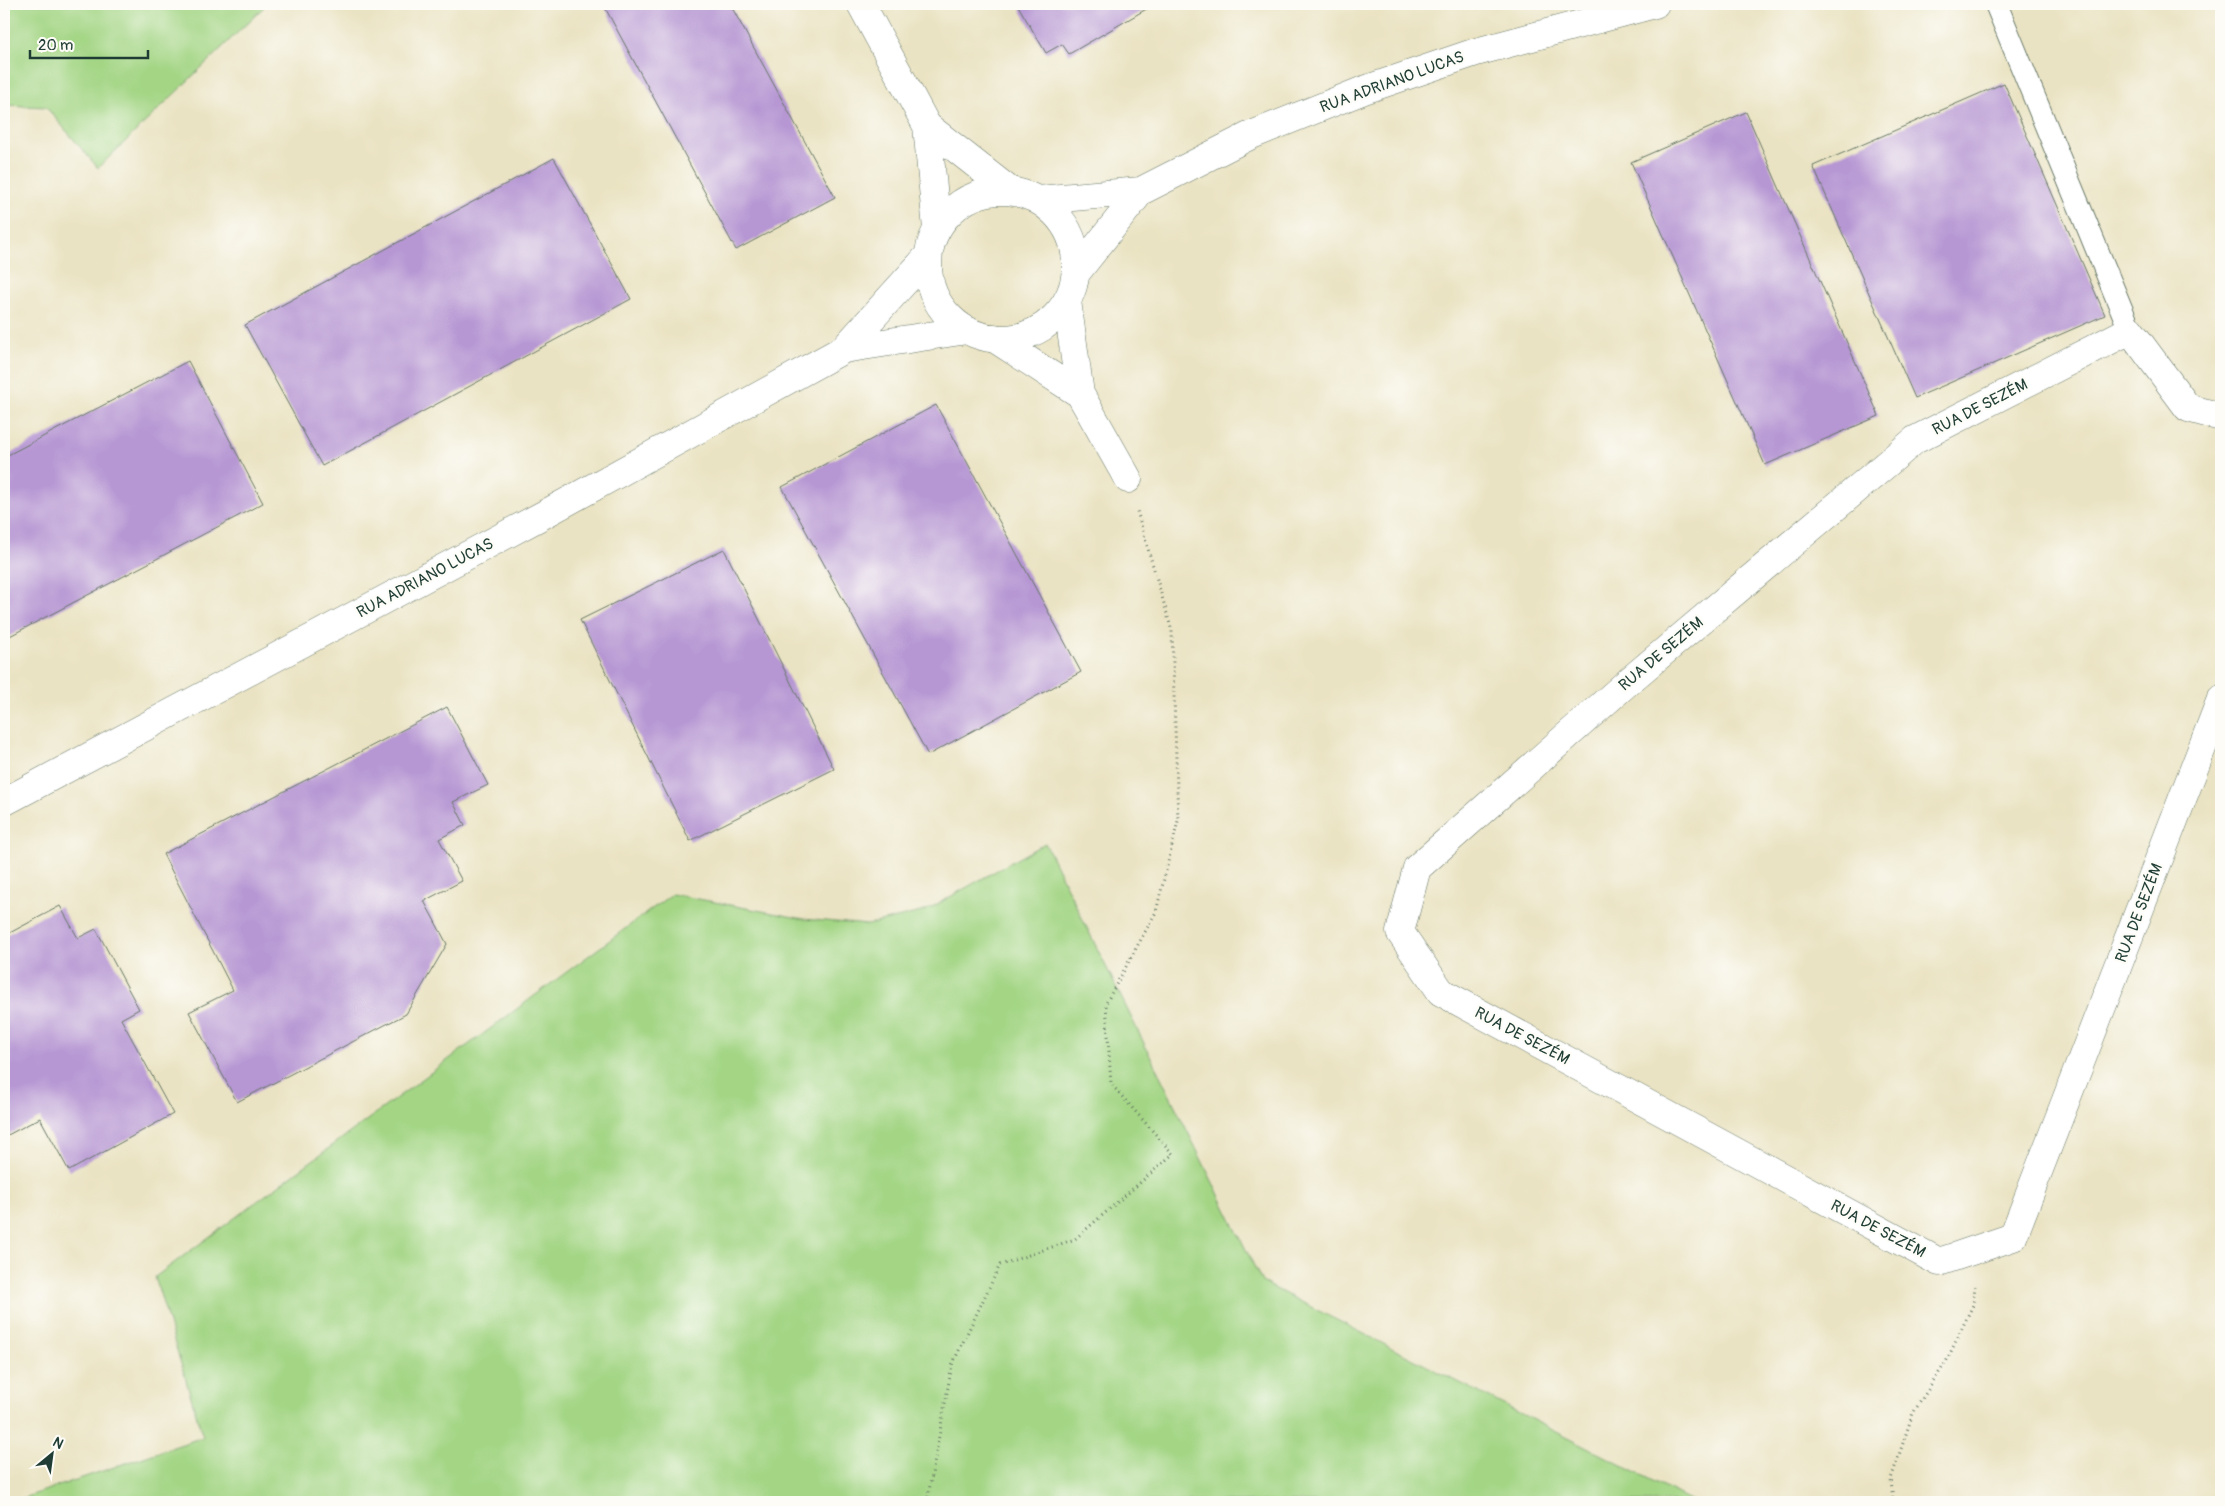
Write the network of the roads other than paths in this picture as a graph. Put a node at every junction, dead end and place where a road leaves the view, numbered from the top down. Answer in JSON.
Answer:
{"nodes":[{"id":1,"x":861,"y":4,"type":"edge"},
{"id":2,"x":1655,"y":4,"type":"edge"},
{"id":3,"x":1996,"y":4,"type":"edge"},
{"id":4,"x":928,"y":126,"type":"junction"},
{"id":5,"x":1010,"y":191,"type":"junction"},
{"id":6,"x":1141,"y":191,"type":"junction"},
{"id":7,"x":1038,"y":200,"type":"junction"},
{"id":8,"x":937,"y":229,"type":"junction"},
{"id":9,"x":928,"y":256,"type":"junction"},
{"id":10,"x":1076,"y":273,"type":"junction"},
{"id":11,"x":1067,"y":301,"type":"junction"},
{"id":12,"x":967,"y":330,"type":"junction"},
{"id":13,"x":2130,"y":330,"type":"junction"},
{"id":14,"x":994,"y":338,"type":"junction"},
{"id":15,"x":844,"y":349,"type":"junction"},
{"id":16,"x":1080,"y":394,"type":"junction"},
{"id":17,"x":2221,"y":417,"type":"edge"},
{"id":18,"x":1128,"y":479,"type":"road end"},
{"id":19,"x":2221,"y":699,"type":"edge"},
{"id":20,"x":4,"y":802,"type":"edge"}],
"edges":[{"from":1,"to":4,"type":"street"},
{"from":2,"to":6,"type":"street","name":"RUA ADRIANO LUCAS"},
{"from":3,"to":13,"type":"lane"},
{"from":4,"to":5,"type":"street"},
{"from":4,"to":8,"type":"street"},
{"from":5,"to":7,"type":"street"},
{"from":5,"to":8,"type":"street"},
{"from":6,"to":7,"type":"street","name":"RUA ADRIANO LUCAS"},
{"from":6,"to":10,"type":"street","name":"RUA ADRIANO LUCAS"},
{"from":7,"to":10,"type":"street"},
{"from":8,"to":9,"type":"street"},
{"from":9,"to":12,"type":"street"},
{"from":9,"to":15,"type":"street","name":"RUA ADRIANO LUCAS"},
{"from":10,"to":11,"type":"street"},
{"from":11,"to":14,"type":"street"},
{"from":11,"to":16,"type":"street"},
{"from":12,"to":14,"type":"street"},
{"from":12,"to":15,"type":"street","name":"RUA ADRIANO LUCAS"},
{"from":13,"to":17,"type":"street"},
{"from":13,"to":19,"type":"street","name":"RUA DE SEZÉM"},
{"from":14,"to":16,"type":"street"},
{"from":15,"to":20,"type":"street","name":"RUA ADRIANO LUCAS"},
{"from":16,"to":18,"type":"street"}]}
